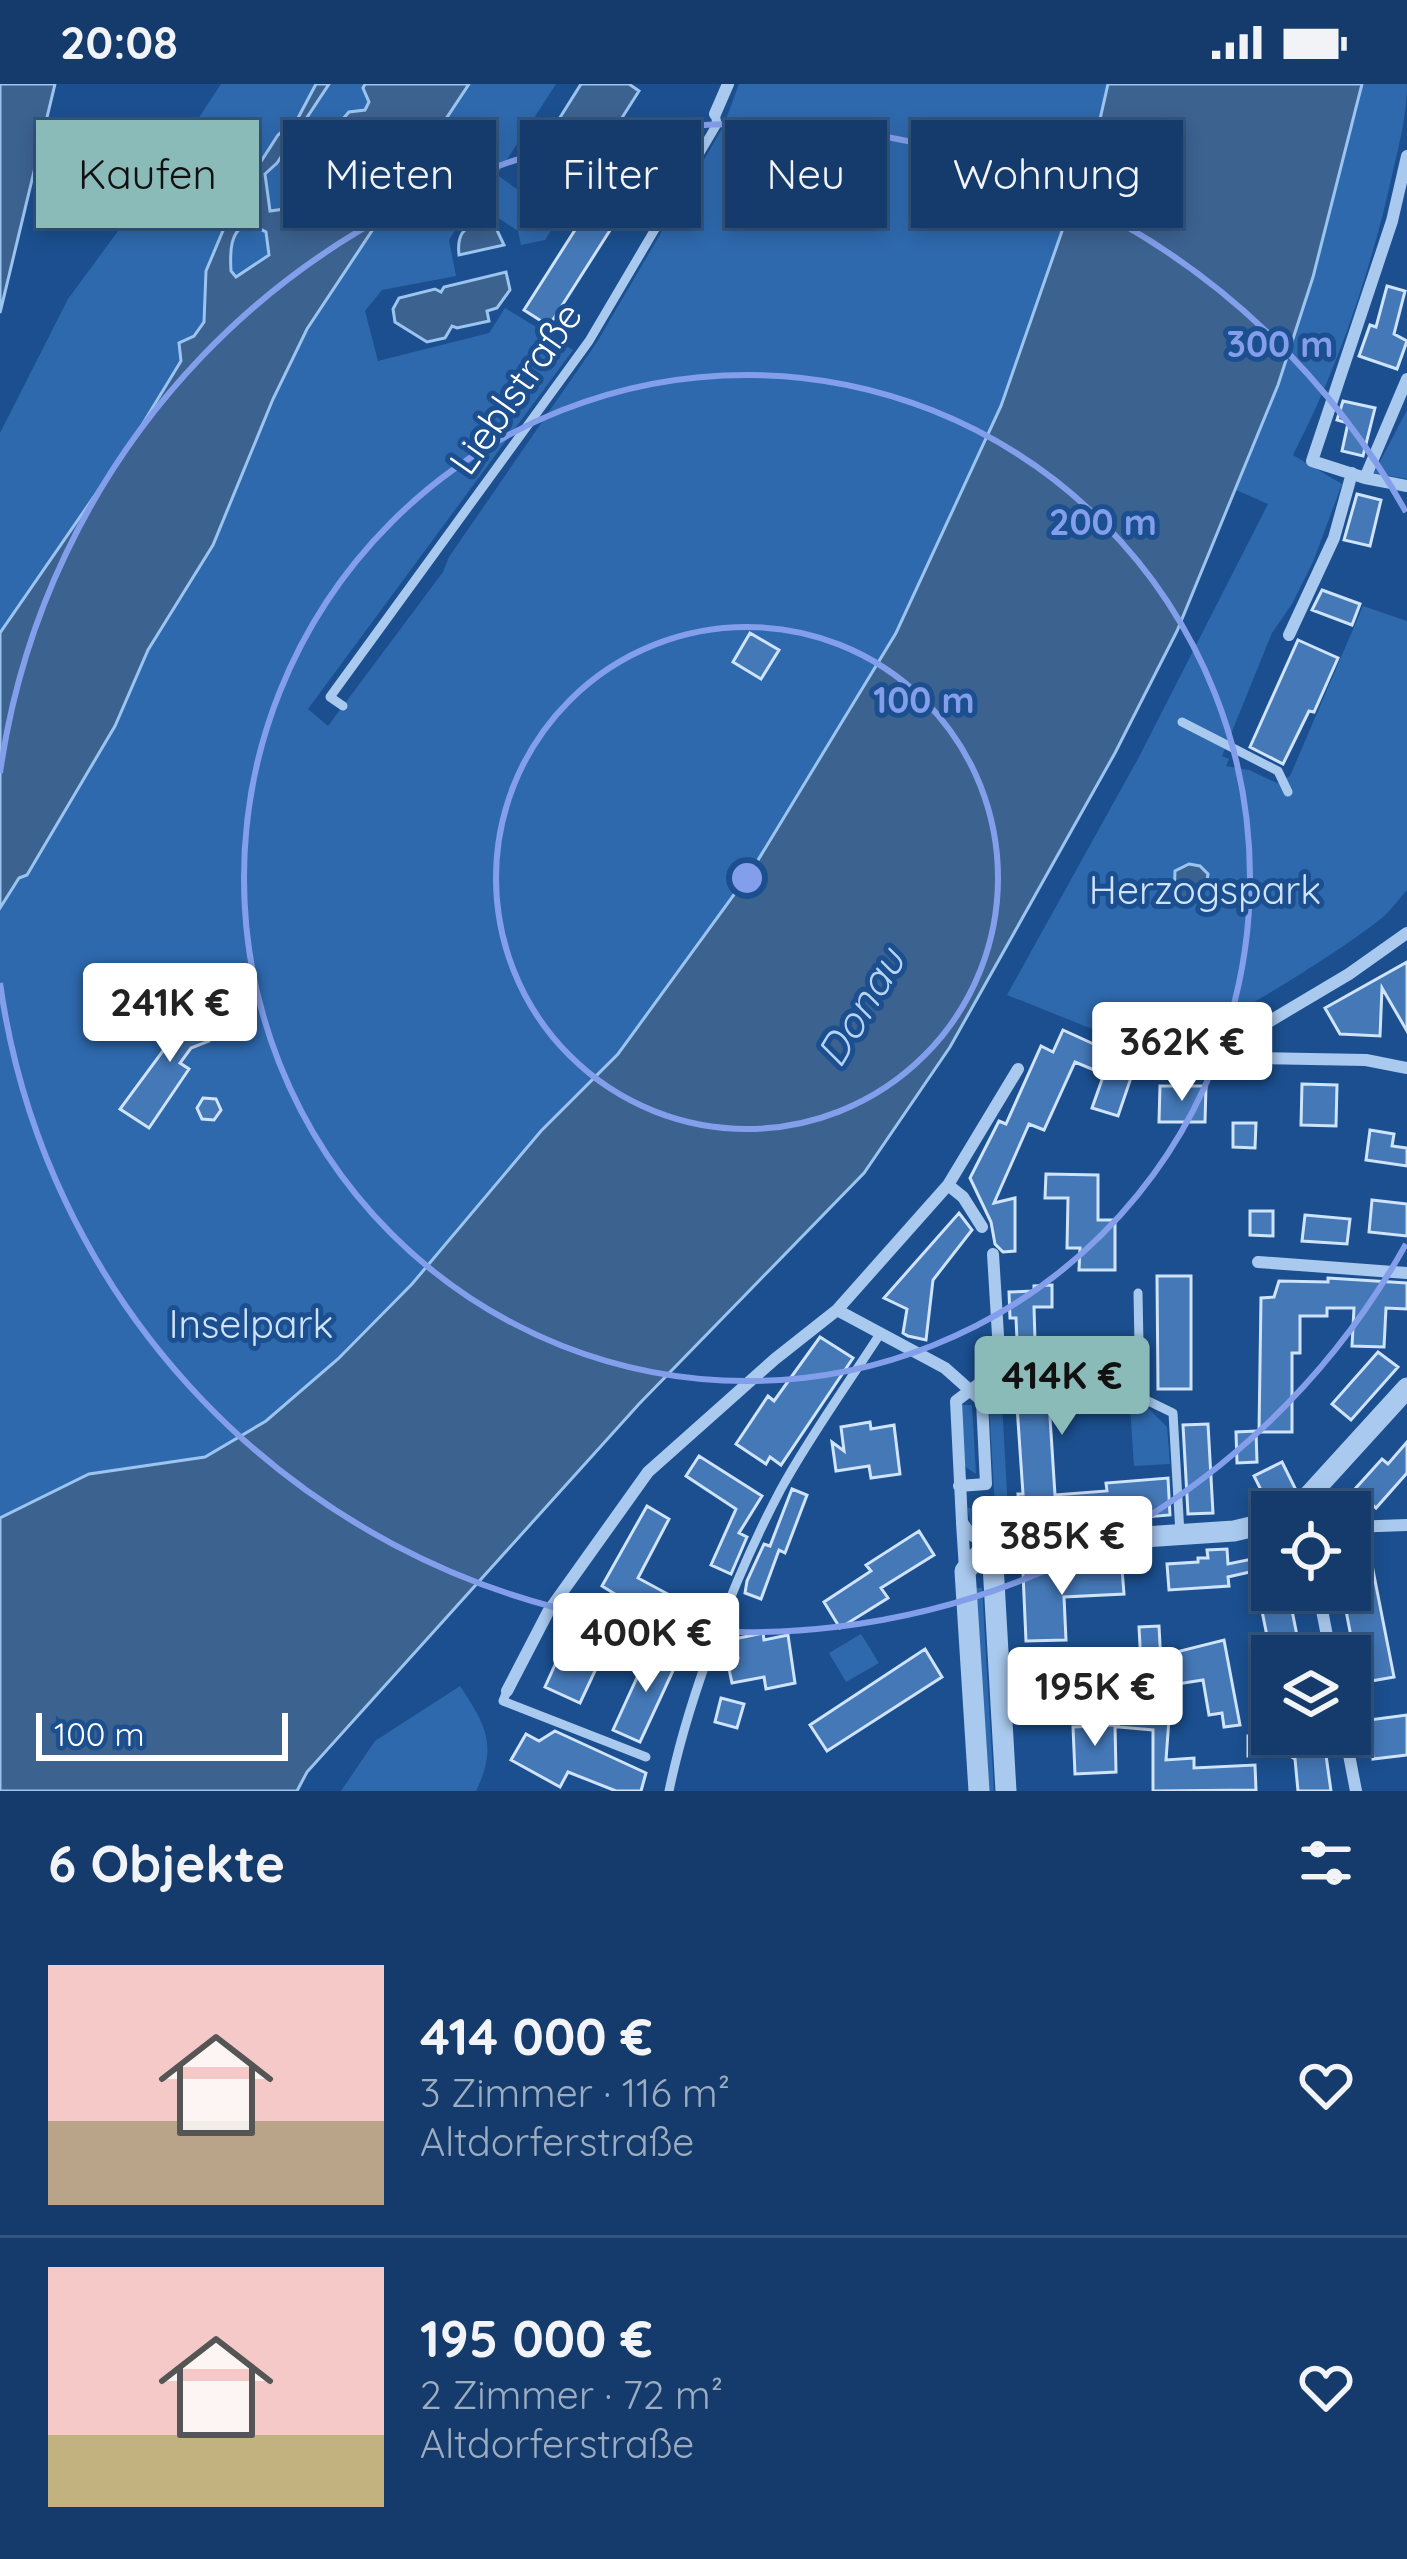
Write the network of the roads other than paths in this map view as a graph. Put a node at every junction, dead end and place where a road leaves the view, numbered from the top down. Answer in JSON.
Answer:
{"nodes":[{"id":1,"x":728,"y":84,"type":"edge"},
{"id":2,"x":715,"y":114,"type":"joint"},
{"id":3,"x":1407,"y":156,"type":"edge"},
{"id":4,"x":1392,"y":221,"type":"junction"},
{"id":5,"x":1407,"y":226,"type":"edge"},
{"id":6,"x":1407,"y":379,"type":"edge"},
{"id":7,"x":1358,"y":476,"type":"junction"},
{"id":8,"x":1407,"y":486,"type":"edge"},
{"id":9,"x":1289,"y":635,"type":"dead end"},
{"id":10,"x":344,"y":706,"type":"dead end"},
{"id":11,"x":1182,"y":722,"type":"dead end"},
{"id":12,"x":1288,"y":793,"type":"dead end"},
{"id":13,"x":1407,"y":933,"type":"edge"},
{"id":14,"x":1151,"y":1057,"type":"dead end"},
{"id":15,"x":1175,"y":1058,"type":"junction"},
{"id":16,"x":1407,"y":1068,"type":"edge"},
{"id":17,"x":1018,"y":1069,"type":"dead end"},
{"id":18,"x":948,"y":1184,"type":"junction"},
{"id":19,"x":982,"y":1227,"type":"dead end"},
{"id":20,"x":993,"y":1254,"type":"dead end"},
{"id":21,"x":1258,"y":1262,"type":"dead end"},
{"id":22,"x":1407,"y":1274,"type":"edge"},
{"id":23,"x":1138,"y":1293,"type":"dead end"},
{"id":24,"x":838,"y":1310,"type":"junction"},
{"id":25,"x":880,"y":1334,"type":"junction"},
{"id":26,"x":1407,"y":1388,"type":"edge"},
{"id":27,"x":971,"y":1392,"type":"junction"},
{"id":28,"x":959,"y":1486,"type":"junction"},
{"id":29,"x":1313,"y":1491,"type":"edge"},
{"id":30,"x":962,"y":1522,"type":"junction"},
{"id":31,"x":1407,"y":1526,"type":"edge"},
{"id":32,"x":1251,"y":1527,"type":"edge"},
{"id":33,"x":1371,"y":1527,"type":"edge"},
{"id":34,"x":1180,"y":1534,"type":"junction"},
{"id":35,"x":992,"y":1547,"type":"junction"},
{"id":36,"x":965,"y":1571,"type":"junction"},
{"id":37,"x":507,"y":1691,"type":"joint"},
{"id":38,"x":1349,"y":1755,"type":"edge"},
{"id":39,"x":646,"y":1757,"type":"dead end"},
{"id":40,"x":669,"y":1791,"type":"edge"},
{"id":41,"x":979,"y":1791,"type":"edge"},
{"id":42,"x":1006,"y":1791,"type":"edge"},
{"id":43,"x":1356,"y":1791,"type":"edge"}],
"edges":[{"from":1,"to":2,"type":"street","name":"Lieblstraße"},
{"from":2,"to":10,"type":"lane","name":"Lieblstraße"},
{"from":3,"to":4,"type":"street"},
{"from":4,"to":5,"type":"street"},
{"from":4,"to":7,"type":"street"},
{"from":6,"to":7,"type":"street"},
{"from":7,"to":8,"type":"street"},
{"from":7,"to":9,"type":"street"},
{"from":11,"to":12,"type":"lane"},
{"from":13,"to":15,"type":"street"},
{"from":14,"to":15,"type":"street"},
{"from":15,"to":16,"type":"street"},
{"from":17,"to":18,"type":"street"},
{"from":18,"to":19,"type":"street"},
{"from":18,"to":24,"type":"street"},
{"from":20,"to":27,"type":"street"},
{"from":21,"to":22,"type":"street"},
{"from":23,"to":34,"type":"lane"},
{"from":24,"to":25,"type":"street"},
{"from":24,"to":37,"type":"street"},
{"from":25,"to":27,"type":"street"},
{"from":25,"to":40,"type":"lane"},
{"from":26,"to":29,"type":"street"},
{"from":27,"to":28,"type":"street"},
{"from":27,"to":28,"type":"street"},
{"from":28,"to":30,"type":"street"},
{"from":30,"to":35,"type":"street"},
{"from":30,"to":36,"type":"street"},
{"from":31,"to":33,"type":"street"},
{"from":32,"to":34,"type":"street"},
{"from":34,"to":35,"type":"street"},
{"from":35,"to":36,"type":"street"},
{"from":35,"to":42,"type":"street"},
{"from":36,"to":41,"type":"street"},
{"from":37,"to":39,"type":"lane"},
{"from":38,"to":43,"type":"street"}]}
